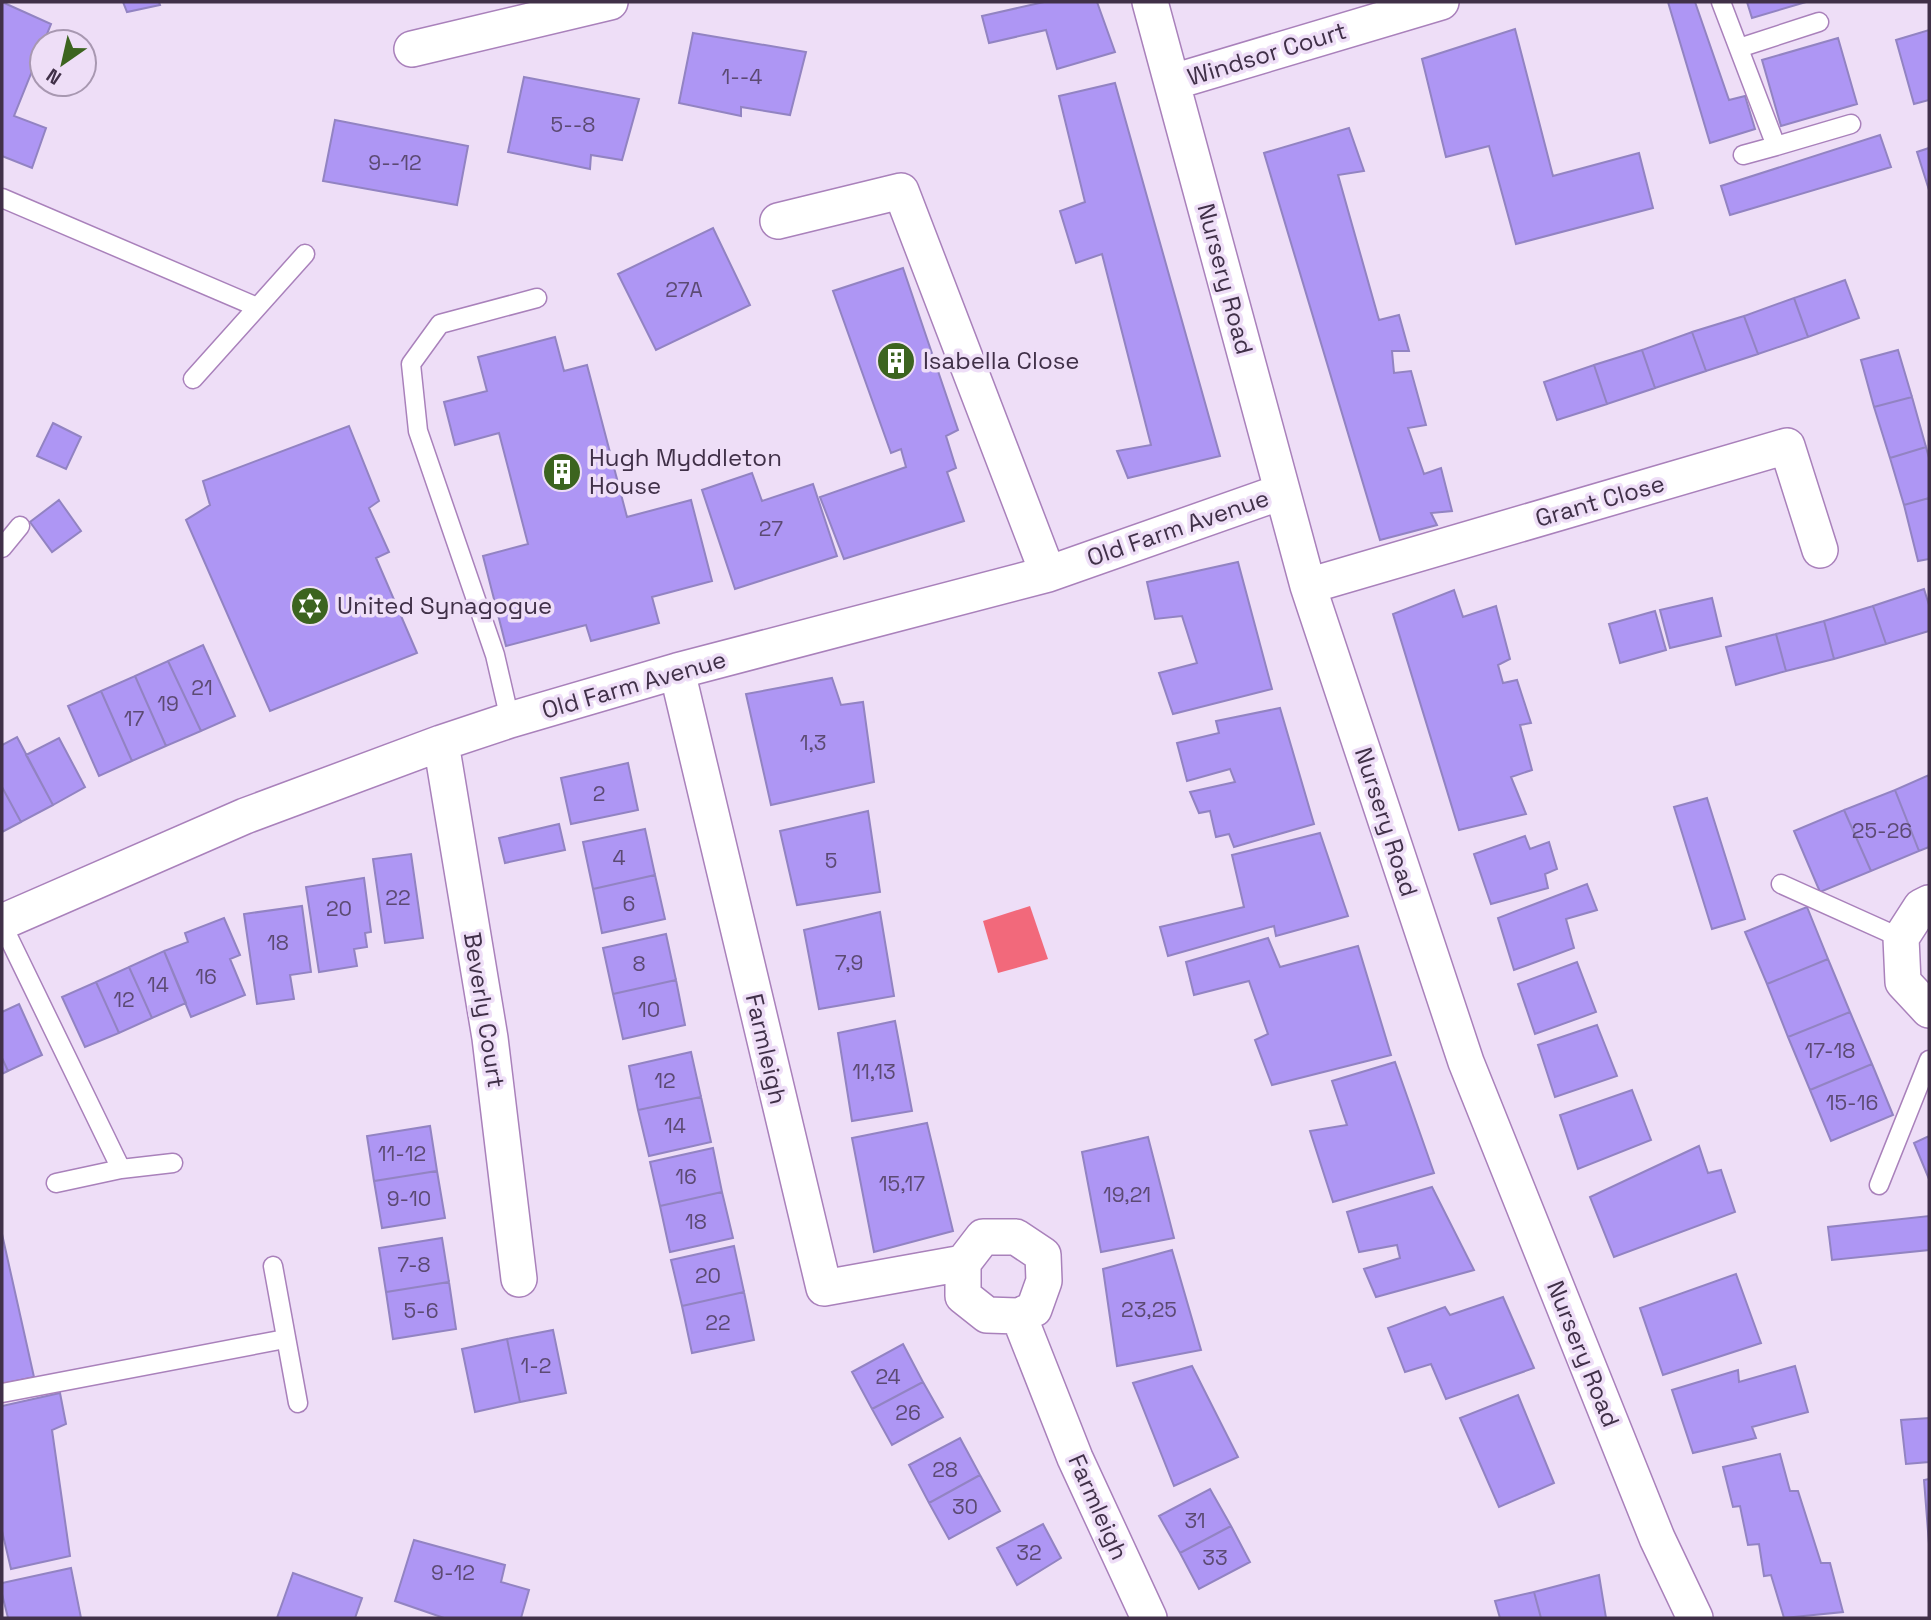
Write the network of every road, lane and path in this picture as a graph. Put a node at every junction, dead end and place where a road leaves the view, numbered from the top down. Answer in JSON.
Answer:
{"nodes":[{"id":1,"x":610,"y":2,"type":"edge"},
{"id":2,"x":1150,"y":2,"type":"edge"},
{"id":3,"x":1441,"y":2,"type":"edge"},
{"id":4,"x":1721,"y":2,"type":"edge"},
{"id":5,"x":1819,"y":22,"type":"dead end"},
{"id":6,"x":1739,"y":48,"type":"junction"},
{"id":7,"x":412,"y":49,"type":"dead end"},
{"id":8,"x":1173,"y":82,"type":"junction"},
{"id":9,"x":1852,"y":124,"type":"dead end"},
{"id":10,"x":1776,"y":146,"type":"junction"},
{"id":11,"x":1743,"y":155,"type":"dead end"},
{"id":12,"x":2,"y":198,"type":"edge"},
{"id":13,"x":778,"y":221,"type":"dead end"},
{"id":14,"x":305,"y":254,"type":"dead end"},
{"id":15,"x":537,"y":298,"type":"dead end"},
{"id":16,"x":257,"y":307,"type":"junction"},
{"id":17,"x":193,"y":379,"type":"dead end"},
{"id":18,"x":1281,"y":492,"type":"junction"},
{"id":19,"x":20,"y":526,"type":"dead end"},
{"id":20,"x":2,"y":548,"type":"edge"},
{"id":21,"x":1820,"y":550,"type":"dead end"},
{"id":22,"x":1048,"y":574,"type":"junction"},
{"id":23,"x":1308,"y":586,"type":"junction"},
{"id":24,"x":677,"y":671,"type":"junction"},
{"id":25,"x":510,"y":720,"type":"junction"},
{"id":26,"x":441,"y":743,"type":"junction"},
{"id":27,"x":1781,"y":884,"type":"dead end"},
{"id":28,"x":1929,"y":903,"type":"edge"},
{"id":29,"x":2,"y":923,"type":"edge"},
{"id":30,"x":1901,"y":937,"type":"junction"},
{"id":31,"x":1929,"y":1010,"type":"edge"},
{"id":32,"x":1929,"y":1060,"type":"edge"},
{"id":33,"x":173,"y":1163,"type":"dead end"},
{"id":34,"x":121,"y":1169,"type":"junction"},
{"id":35,"x":55,"y":1183,"type":"dead end"},
{"id":36,"x":1879,"y":1185,"type":"dead end"},
{"id":37,"x":963,"y":1264,"type":"junction"},
{"id":38,"x":273,"y":1266,"type":"dead end"},
{"id":39,"x":519,"y":1279,"type":"dead end"},
{"id":40,"x":1019,"y":1316,"type":"junction"},
{"id":41,"x":285,"y":1339,"type":"junction"},
{"id":42,"x":2,"y":1393,"type":"edge"},
{"id":43,"x":298,"y":1403,"type":"dead end"},
{"id":44,"x":1149,"y":1618,"type":"edge"},
{"id":45,"x":1695,"y":1618,"type":"edge"}],
"edges":[{"from":1,"to":7,"type":"street"},
{"from":2,"to":8,"type":"street","name":"Nursery Road"},
{"from":3,"to":8,"type":"street","name":"Windsor Court"},
{"from":4,"to":6,"type":"lane"},
{"from":5,"to":6,"type":"lane"},
{"from":6,"to":10,"type":"lane"},
{"from":8,"to":18,"type":"street","name":"Nursery Road"},
{"from":9,"to":10,"type":"lane"},
{"from":10,"to":11,"type":"lane"},
{"from":12,"to":16,"type":"lane"},
{"from":13,"to":22,"type":"street"},
{"from":14,"to":16,"type":"lane"},
{"from":15,"to":25,"type":"lane"},
{"from":16,"to":17,"type":"lane"},
{"from":18,"to":22,"type":"street","name":"Old Farm Avenue"},
{"from":18,"to":23,"type":"street","name":"Nursery Road"},
{"from":19,"to":20,"type":"lane"},
{"from":21,"to":23,"type":"street","name":"Grant Close"},
{"from":22,"to":24,"type":"street","name":"Old Farm Avenue"},
{"from":23,"to":45,"type":"street","name":"Nursery Road"},
{"from":24,"to":25,"type":"street","name":"Old Farm Avenue"},
{"from":24,"to":37,"type":"street","name":"Farmleigh"},
{"from":25,"to":26,"type":"street","name":"Old Farm Avenue"},
{"from":26,"to":29,"type":"street","name":"Old Farm Avenue"},
{"from":26,"to":39,"type":"street","name":"Beverly Court"},
{"from":27,"to":30,"type":"lane"},
{"from":28,"to":30,"type":"street"},
{"from":29,"to":34,"type":"lane"},
{"from":30,"to":31,"type":"street"},
{"from":32,"to":36,"type":"lane"},
{"from":33,"to":34,"type":"lane"},
{"from":34,"to":35,"type":"lane"},
{"from":37,"to":40,"type":"street"},
{"from":37,"to":40,"type":"street"},
{"from":38,"to":41,"type":"lane"},
{"from":40,"to":44,"type":"street","name":"Farmleigh"},
{"from":41,"to":42,"type":"lane"},
{"from":41,"to":43,"type":"lane"}]}
